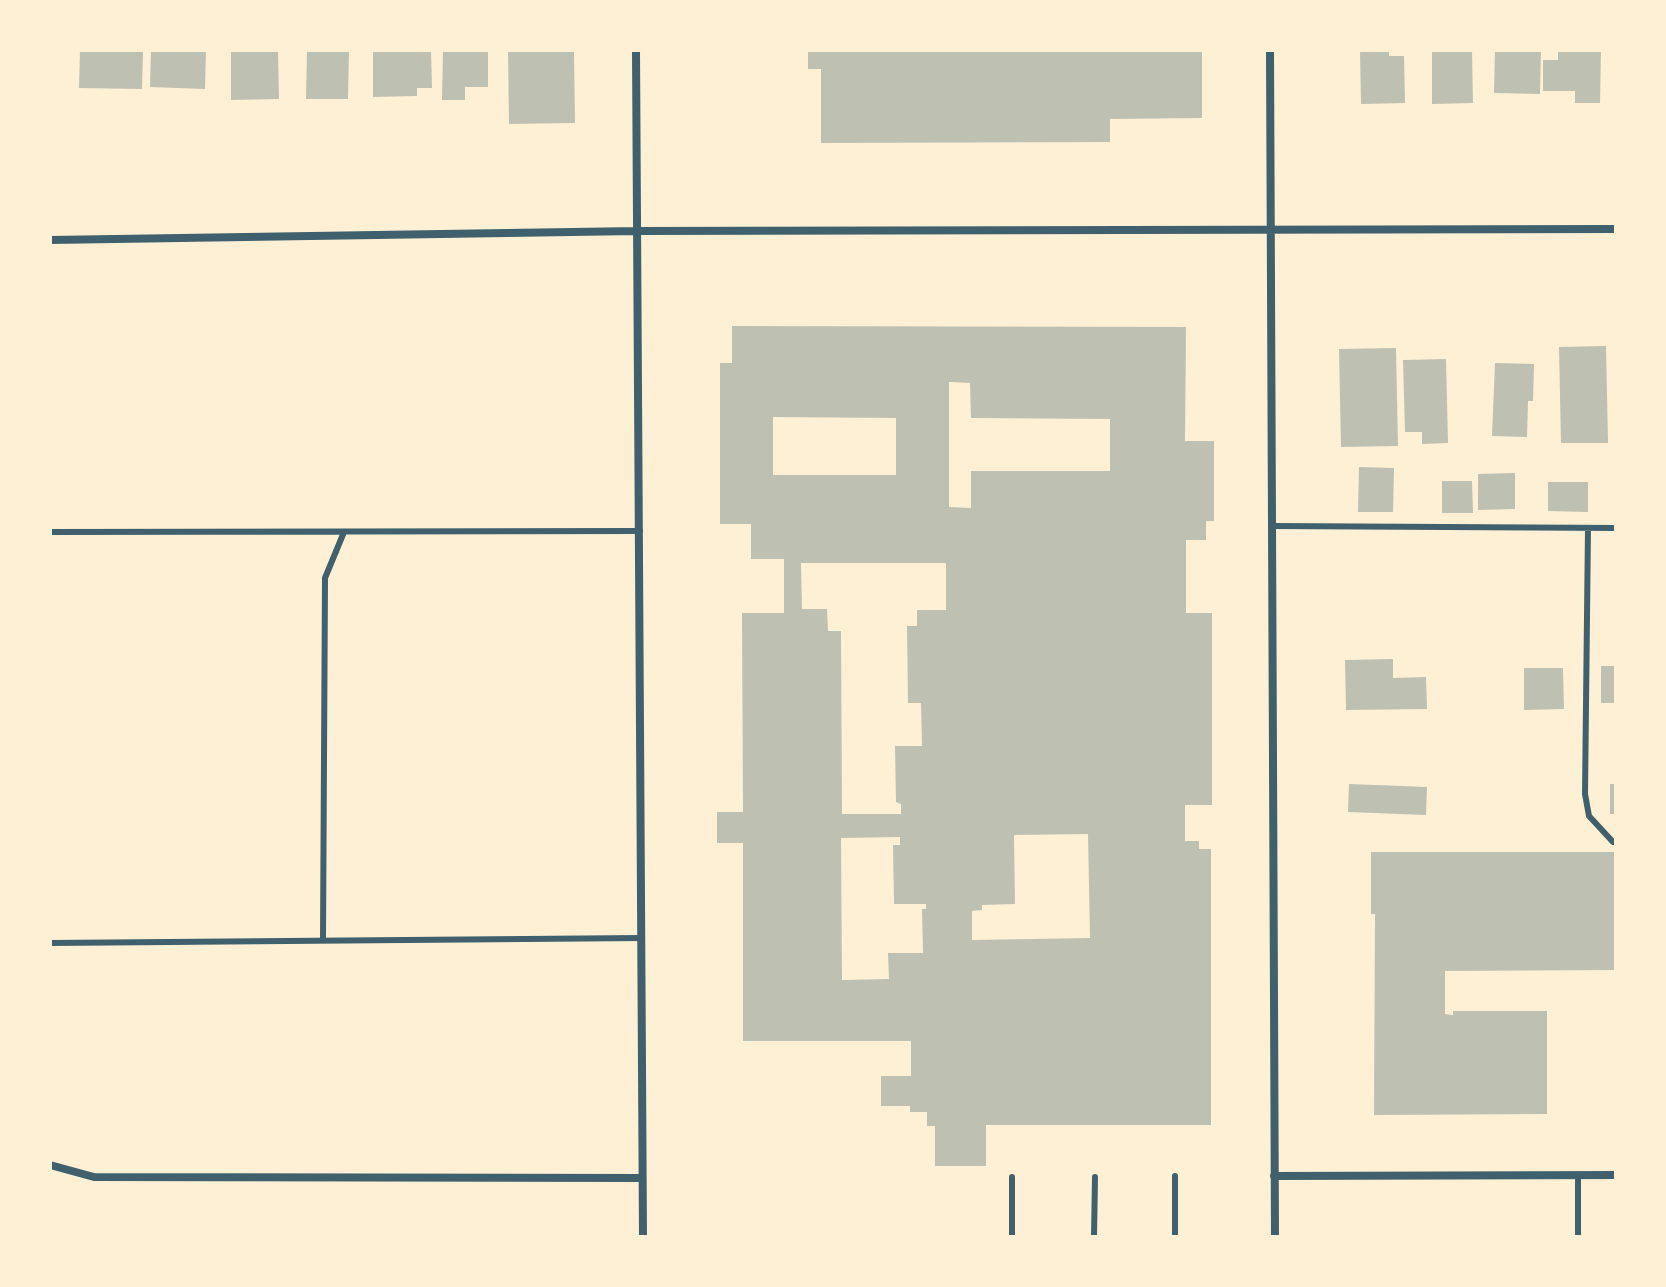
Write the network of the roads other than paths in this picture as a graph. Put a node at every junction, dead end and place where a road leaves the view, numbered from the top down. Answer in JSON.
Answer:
{"nodes":[{"id":1,"x":636,"y":50,"type":"edge"},
{"id":2,"x":1270,"y":50,"type":"edge"},
{"id":3,"x":1616,"y":229,"type":"edge"},
{"id":4,"x":1271,"y":230,"type":"junction"},
{"id":5,"x":637,"y":231,"type":"junction"},
{"id":6,"x":50,"y":240,"type":"edge"},
{"id":7,"x":1273,"y":526,"type":"junction"},
{"id":8,"x":1588,"y":528,"type":"junction"},
{"id":9,"x":1616,"y":528,"type":"edge"},
{"id":10,"x":640,"y":531,"type":"junction"},
{"id":11,"x":50,"y":532,"type":"edge"},
{"id":12,"x":344,"y":532,"type":"junction"},
{"id":13,"x":1616,"y":842,"type":"edge"},
{"id":14,"x":642,"y":938,"type":"junction"},
{"id":15,"x":323,"y":940,"type":"junction"},
{"id":16,"x":50,"y":943,"type":"edge"},
{"id":17,"x":50,"y":1165,"type":"edge"},
{"id":18,"x":1578,"y":1175,"type":"junction"},
{"id":19,"x":1616,"y":1175,"type":"edge"},
{"id":20,"x":1175,"y":1176,"type":"dead end"},
{"id":21,"x":1274,"y":1176,"type":"junction"},
{"id":22,"x":1012,"y":1177,"type":"dead end"},
{"id":23,"x":1095,"y":1177,"type":"dead end"},
{"id":24,"x":642,"y":1178,"type":"junction"},
{"id":25,"x":643,"y":1237,"type":"edge"},
{"id":26,"x":1012,"y":1237,"type":"edge"},
{"id":27,"x":1094,"y":1237,"type":"edge"},
{"id":28,"x":1175,"y":1237,"type":"edge"},
{"id":29,"x":1275,"y":1237,"type":"edge"},
{"id":30,"x":1578,"y":1237,"type":"edge"}],
"edges":[{"from":1,"to":5,"type":"street"},
{"from":2,"to":4,"type":"street"},
{"from":3,"to":4,"type":"street"},
{"from":4,"to":5,"type":"street"},
{"from":4,"to":7,"type":"street"},
{"from":5,"to":6,"type":"street"},
{"from":5,"to":10,"type":"street"},
{"from":7,"to":8,"type":"lane"},
{"from":7,"to":21,"type":"street"},
{"from":8,"to":9,"type":"lane"},
{"from":8,"to":13,"type":"lane"},
{"from":10,"to":12,"type":"lane"},
{"from":10,"to":14,"type":"street"},
{"from":11,"to":12,"type":"lane"},
{"from":12,"to":15,"type":"lane"},
{"from":14,"to":15,"type":"lane"},
{"from":14,"to":24,"type":"street"},
{"from":15,"to":16,"type":"lane"},
{"from":17,"to":24,"type":"street"},
{"from":18,"to":19,"type":"street"},
{"from":18,"to":21,"type":"street"},
{"from":18,"to":30,"type":"lane"},
{"from":20,"to":28,"type":"lane"},
{"from":21,"to":29,"type":"street"},
{"from":22,"to":26,"type":"lane"},
{"from":23,"to":27,"type":"lane"},
{"from":24,"to":25,"type":"street"}]}
